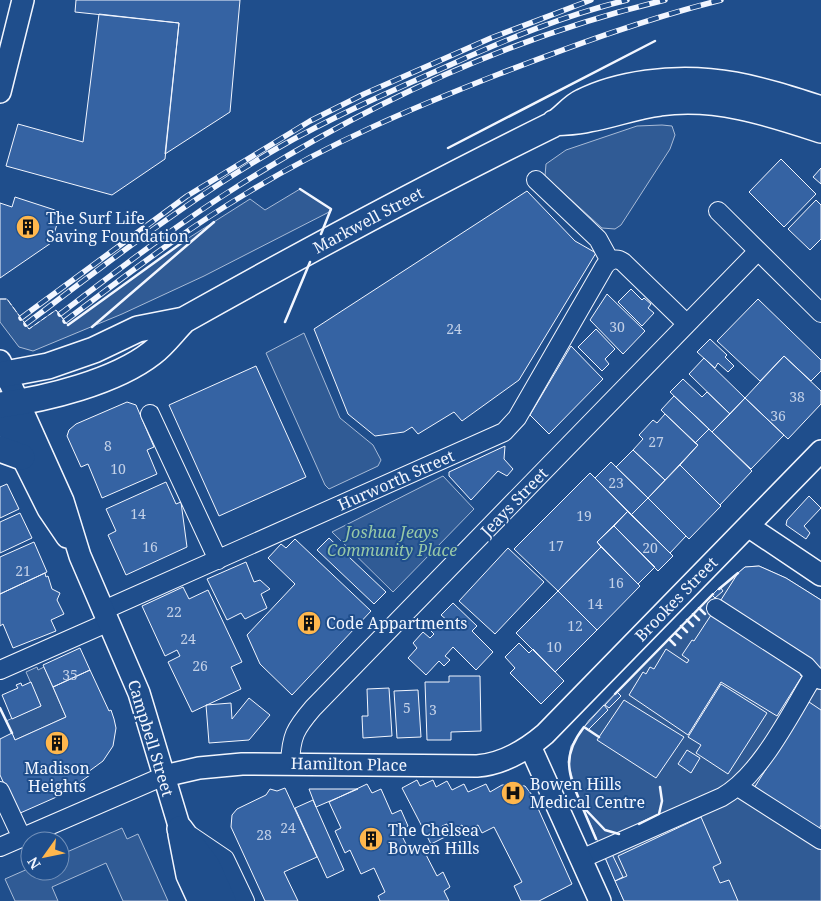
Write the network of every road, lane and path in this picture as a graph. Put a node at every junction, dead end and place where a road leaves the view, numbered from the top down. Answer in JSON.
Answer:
{"nodes":[{"id":1,"x":22,"y":0,"type":"edge"},
{"id":2,"x":0,"y":92,"type":"edge"},
{"id":3,"x":729,"y":93,"type":"junction"},
{"id":4,"x":821,"y":109,"type":"edge"},
{"id":5,"x":821,"y":130,"type":"edge"},
{"id":6,"x":536,"y":180,"type":"dead end"},
{"id":7,"x":718,"y":211,"type":"dead end"},
{"id":8,"x":758,"y":251,"type":"junction"},
{"id":9,"x":610,"y":261,"type":"junction"},
{"id":10,"x":821,"y":313,"type":"edge"},
{"id":11,"x":184,"y":320,"type":"junction"},
{"id":12,"x":687,"y":324,"type":"junction"},
{"id":13,"x":2,"y":370,"type":"edge"},
{"id":14,"x":6,"y":407,"type":"edge"},
{"id":15,"x":150,"y":414,"type":"dead end"},
{"id":16,"x":821,"y":451,"type":"edge"},
{"id":17,"x":11,"y":453,"type":"edge"},
{"id":18,"x":748,"y":526,"type":"junction"},
{"id":19,"x":80,"y":556,"type":"junction"},
{"id":20,"x":218,"y":560,"type":"junction"},
{"id":21,"x":821,"y":575,"type":"edge"},
{"id":22,"x":716,"y":608,"type":"dead end"},
{"id":23,"x":106,"y":616,"type":"junction"},
{"id":24,"x":0,"y":670,"type":"edge"},
{"id":25,"x":817,"y":678,"type":"edge"},
{"id":26,"x":530,"y":746,"type":"junction"},
{"id":27,"x":290,"y":764,"type":"junction"},
{"id":28,"x":164,"y":776,"type":"junction"},
{"id":29,"x":738,"y":787,"type":"junction"},
{"id":30,"x":0,"y":790,"type":"edge"},
{"id":31,"x":180,"y":829,"type":"junction"},
{"id":32,"x":38,"y":831,"type":"edge"},
{"id":33,"x":20,"y":834,"type":"edge"},
{"id":34,"x":20,"y":839,"type":"edge"},
{"id":35,"x":821,"y":840,"type":"edge"},
{"id":36,"x":0,"y":848,"type":"edge"},
{"id":37,"x":581,"y":859,"type":"junction"},
{"id":38,"x":200,"y":901,"type":"edge"},
{"id":39,"x":223,"y":901,"type":"edge"},
{"id":40,"x":244,"y":901,"type":"edge"},
{"id":41,"x":600,"y":901,"type":"edge"}],
"edges":[{"from":1,"to":2,"type":"main road"},
{"from":3,"to":4,"type":"highway"},
{"from":3,"to":5,"type":"highway"},
{"from":3,"to":11,"type":"highway","name":"Markwell Street"},
{"from":6,"to":9,"type":"street"},
{"from":7,"to":8,"type":"street"},
{"from":8,"to":10,"type":"street"},
{"from":8,"to":12,"type":"street","name":"Jeays Street"},
{"from":9,"to":12,"type":"street"},
{"from":9,"to":20,"type":"street","name":"Hurworth Street"},
{"from":11,"to":13,"type":"highway","name":"Markwell Street"},
{"from":11,"to":14,"type":"highway","name":"Markwell Street"},
{"from":12,"to":27,"type":"street","name":"Jeays Street"},
{"from":13,"to":14,"type":"main road","name":"Campbell Street"},
{"from":14,"to":17,"type":"main road","name":"Campbell Street"},
{"from":14,"to":19,"type":"main road","name":"Campbell Street"},
{"from":15,"to":20,"type":"street"},
{"from":16,"to":18,"type":"main road","name":"Brookes Street"},
{"from":17,"to":19,"type":"main road","name":"Campbell Street"},
{"from":18,"to":21,"type":"main road"},
{"from":18,"to":26,"type":"main road","name":"Brookes Street"},
{"from":19,"to":23,"type":"main road","name":"Campbell Street"},
{"from":20,"to":23,"type":"street","name":"Hurworth Street"},
{"from":22,"to":25,"type":"street"},
{"from":23,"to":24,"type":"street","name":"Hurworth Street"},
{"from":23,"to":28,"type":"main road","name":"Campbell Street"},
{"from":25,"to":29,"type":"street"},
{"from":26,"to":27,"type":"main road","name":"Hamilton Place"},
{"from":26,"to":37,"type":"main road"},
{"from":27,"to":28,"type":"main road","name":"Hamilton Place"},
{"from":28,"to":31,"type":"main road","name":"Campbell Street"},
{"from":28,"to":32,"type":"street"},
{"from":29,"to":35,"type":"street"},
{"from":29,"to":37,"type":"street"},
{"from":30,"to":33,"type":"street"},
{"from":31,"to":38,"type":"highway"},
{"from":31,"to":39,"type":"highway"},
{"from":31,"to":40,"type":"street"},
{"from":34,"to":36,"type":"street"},
{"from":37,"to":41,"type":"main road"}]}
